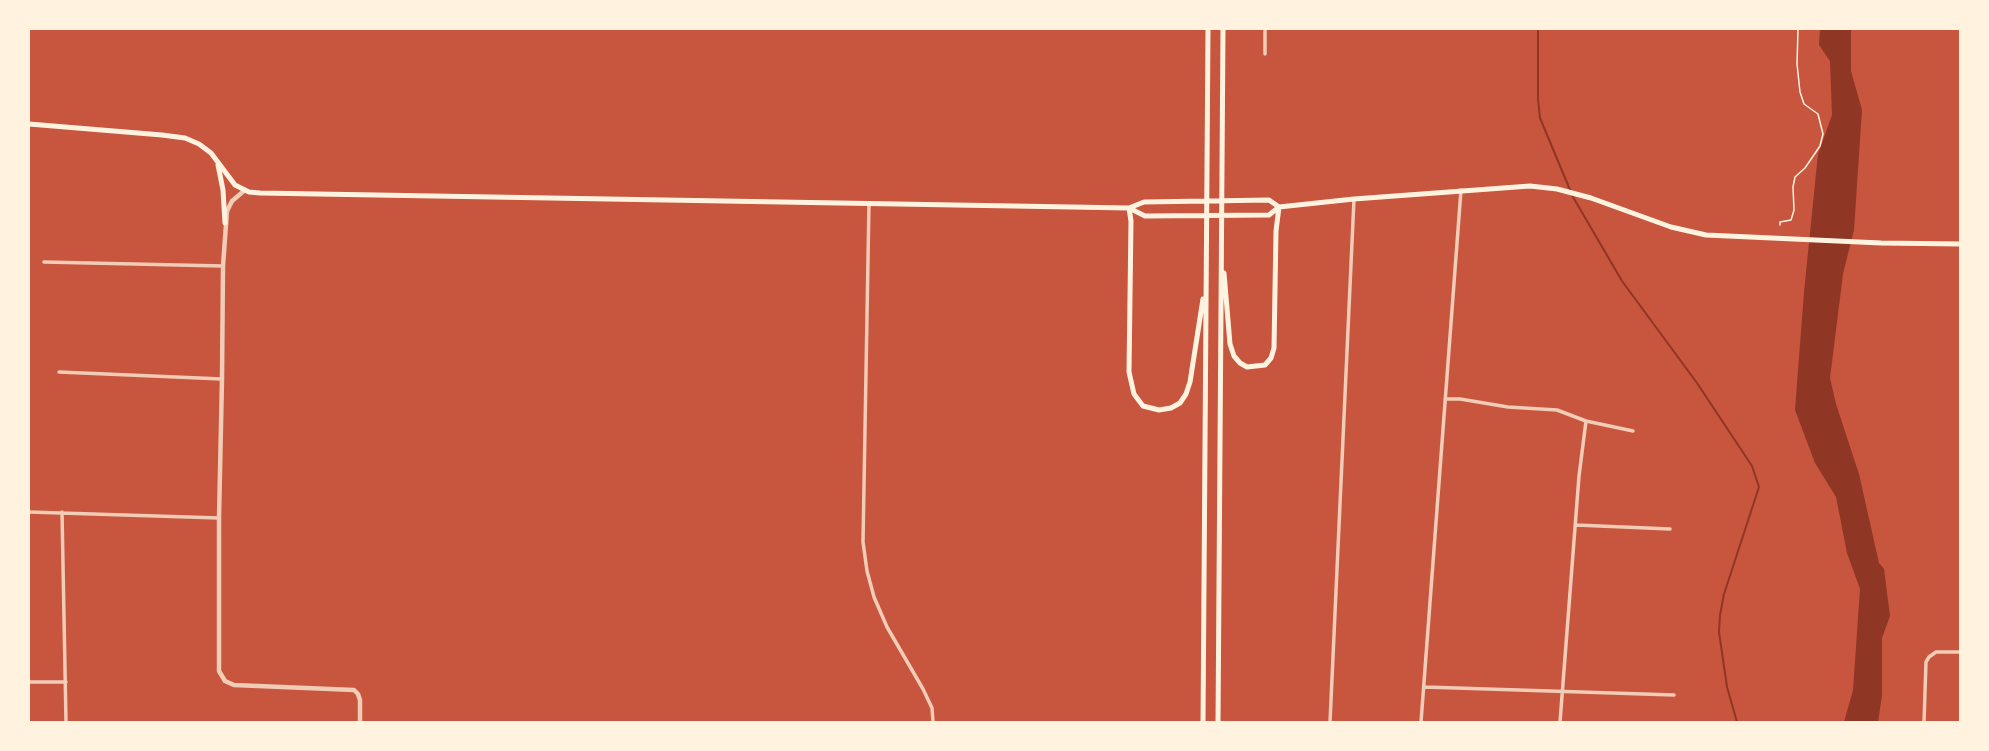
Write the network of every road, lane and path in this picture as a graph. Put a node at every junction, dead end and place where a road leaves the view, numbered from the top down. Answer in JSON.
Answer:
{"nodes":[{"id":1,"x":1208,"y":29,"type":"edge"},
{"id":2,"x":1223,"y":29,"type":"edge"},
{"id":3,"x":1266,"y":29,"type":"edge"},
{"id":4,"x":1798,"y":29,"type":"edge"},
{"id":5,"x":1265,"y":54,"type":"dead end"},
{"id":6,"x":29,"y":124,"type":"edge"},
{"id":7,"x":216,"y":158,"type":"junction"},
{"id":8,"x":245,"y":190,"type":"junction"},
{"id":9,"x":1461,"y":190,"type":"junction"},
{"id":10,"x":1354,"y":199,"type":"junction"},
{"id":11,"x":869,"y":203,"type":"junction"},
{"id":12,"x":1279,"y":207,"type":"junction"},
{"id":13,"x":1129,"y":208,"type":"junction"},
{"id":14,"x":225,"y":223,"type":"junction"},
{"id":15,"x":1780,"y":225,"type":"dead end"},
{"id":16,"x":1221,"y":242,"type":"junction"},
{"id":17,"x":1960,"y":244,"type":"edge"},
{"id":18,"x":44,"y":262,"type":"dead end"},
{"id":19,"x":223,"y":266,"type":"junction"},
{"id":20,"x":1205,"y":281,"type":"junction"},
{"id":21,"x":59,"y":372,"type":"dead end"},
{"id":22,"x":222,"y":379,"type":"junction"},
{"id":23,"x":1445,"y":399,"type":"junction"},
{"id":24,"x":1586,"y":421,"type":"junction"},
{"id":25,"x":1633,"y":431,"type":"dead end"},
{"id":26,"x":29,"y":512,"type":"edge"},
{"id":27,"x":62,"y":512,"type":"junction"},
{"id":28,"x":218,"y":518,"type":"junction"},
{"id":29,"x":1576,"y":525,"type":"junction"},
{"id":30,"x":1670,"y":529,"type":"dead end"},
{"id":31,"x":1960,"y":652,"type":"edge"},
{"id":32,"x":29,"y":682,"type":"edge"},
{"id":33,"x":66,"y":682,"type":"junction"},
{"id":34,"x":1425,"y":687,"type":"junction"},
{"id":35,"x":1563,"y":691,"type":"junction"},
{"id":36,"x":1674,"y":695,"type":"dead end"},
{"id":37,"x":66,"y":722,"type":"edge"},
{"id":38,"x":360,"y":722,"type":"edge"},
{"id":39,"x":933,"y":722,"type":"edge"},
{"id":40,"x":1203,"y":722,"type":"edge"},
{"id":41,"x":1218,"y":722,"type":"edge"},
{"id":42,"x":1330,"y":722,"type":"edge"},
{"id":43,"x":1421,"y":722,"type":"edge"},
{"id":44,"x":1560,"y":722,"type":"edge"},
{"id":45,"x":1924,"y":722,"type":"edge"}],
"edges":[{"from":1,"to":20,"type":"main road"},
{"from":2,"to":16,"type":"main road"},
{"from":3,"to":5,"type":"street"},
{"from":4,"to":15,"type":"path"},
{"from":6,"to":7,"type":"main road"},
{"from":7,"to":8,"type":"main road"},
{"from":7,"to":14,"type":"main road"},
{"from":8,"to":11,"type":"main road"},
{"from":8,"to":14,"type":"street"},
{"from":9,"to":10,"type":"main road"},
{"from":9,"to":17,"type":"main road"},
{"from":9,"to":23,"type":"street"},
{"from":10,"to":12,"type":"main road"},
{"from":10,"to":42,"type":"street"},
{"from":11,"to":13,"type":"main road"},
{"from":11,"to":39,"type":"street"},
{"from":12,"to":13,"type":"main road"},
{"from":12,"to":13,"type":"main road"},
{"from":12,"to":16,"type":"main road"},
{"from":13,"to":20,"type":"main road"},
{"from":14,"to":19,"type":"street"},
{"from":16,"to":41,"type":"main road"},
{"from":18,"to":19,"type":"street"},
{"from":19,"to":22,"type":"street"},
{"from":20,"to":40,"type":"main road"},
{"from":21,"to":22,"type":"street"},
{"from":22,"to":28,"type":"street"},
{"from":23,"to":24,"type":"street"},
{"from":23,"to":34,"type":"street"},
{"from":24,"to":25,"type":"street"},
{"from":24,"to":29,"type":"street"},
{"from":26,"to":27,"type":"street"},
{"from":27,"to":28,"type":"street"},
{"from":27,"to":33,"type":"street"},
{"from":28,"to":38,"type":"street"},
{"from":29,"to":30,"type":"street"},
{"from":29,"to":35,"type":"street"},
{"from":31,"to":45,"type":"street"},
{"from":32,"to":33,"type":"street"},
{"from":33,"to":37,"type":"street"},
{"from":34,"to":35,"type":"street"},
{"from":34,"to":43,"type":"street"},
{"from":35,"to":36,"type":"street"},
{"from":35,"to":44,"type":"street"}]}
